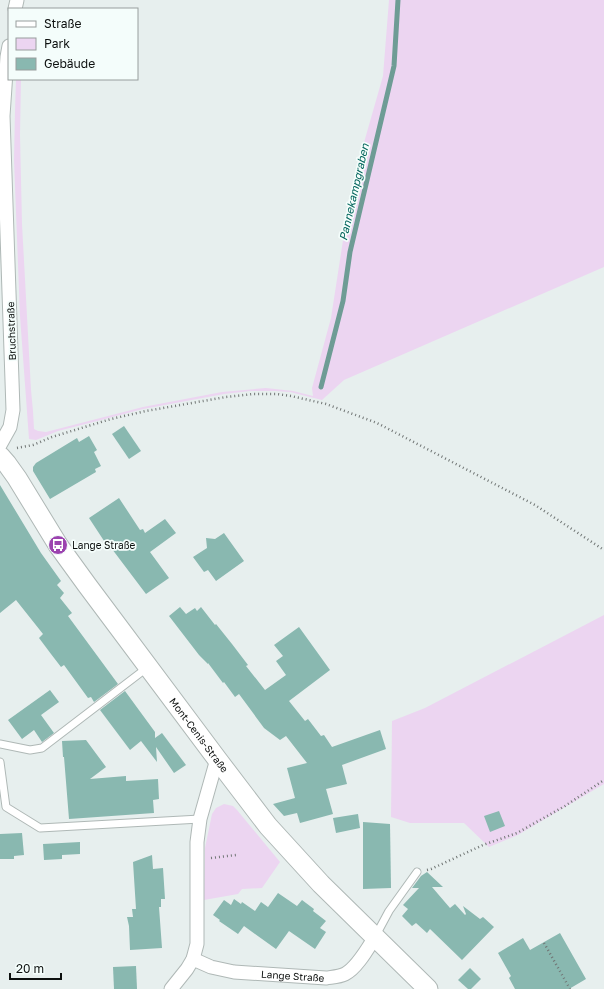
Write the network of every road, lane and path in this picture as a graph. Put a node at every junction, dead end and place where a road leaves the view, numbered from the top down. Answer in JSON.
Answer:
{"nodes":[{"id":1,"x":8,"y":58,"type":"edge"},
{"id":2,"x":0,"y":446,"type":"edge"},
{"id":3,"x":7,"y":453,"type":"edge"},
{"id":4,"x":604,"y":550,"type":"edge"},
{"id":5,"x":149,"y":667,"type":"junction"},
{"id":6,"x":0,"y":744,"type":"edge"},
{"id":7,"x":217,"y":759,"type":"junction"},
{"id":8,"x":0,"y":762,"type":"edge"},
{"id":9,"x":1,"y":772,"type":"edge"},
{"id":10,"x":604,"y":780,"type":"edge"},
{"id":11,"x":200,"y":819,"type":"junction"},
{"id":12,"x":236,"y":855,"type":"dead end"},
{"id":13,"x":197,"y":859,"type":"junction"},
{"id":14,"x":417,"y":872,"type":"joint"},
{"id":15,"x":375,"y":937,"type":"junction"},
{"id":16,"x":544,"y":943,"type":"dead end"},
{"id":17,"x":193,"y":959,"type":"junction"},
{"id":18,"x":171,"y":989,"type":"edge"},
{"id":19,"x":428,"y":989,"type":"edge"},
{"id":20,"x":570,"y":989,"type":"edge"}],
"edges":[{"from":1,"to":2,"type":"street","name":"Bruchstraße"},
{"from":3,"to":4,"type":"path"},
{"from":3,"to":5,"type":"main road","name":"Mont-Cenis-Straße"},
{"from":5,"to":6,"type":"lane"},
{"from":5,"to":7,"type":"main road","name":"Mont-Cenis-Straße"},
{"from":7,"to":11,"type":"street"},
{"from":7,"to":15,"type":"main road","name":"Mont-Cenis-Straße"},
{"from":8,"to":9,"type":"lane"},
{"from":9,"to":11,"type":"lane"},
{"from":10,"to":14,"type":"path"},
{"from":11,"to":13,"type":"street"},
{"from":12,"to":13,"type":"path"},
{"from":13,"to":17,"type":"street"},
{"from":14,"to":15,"type":"lane"},
{"from":15,"to":17,"type":"street","name":"Lange Straße"},
{"from":15,"to":19,"type":"main road","name":"Mont-Cenis-Straße"},
{"from":16,"to":20,"type":"path"},
{"from":17,"to":18,"type":"street"}]}
